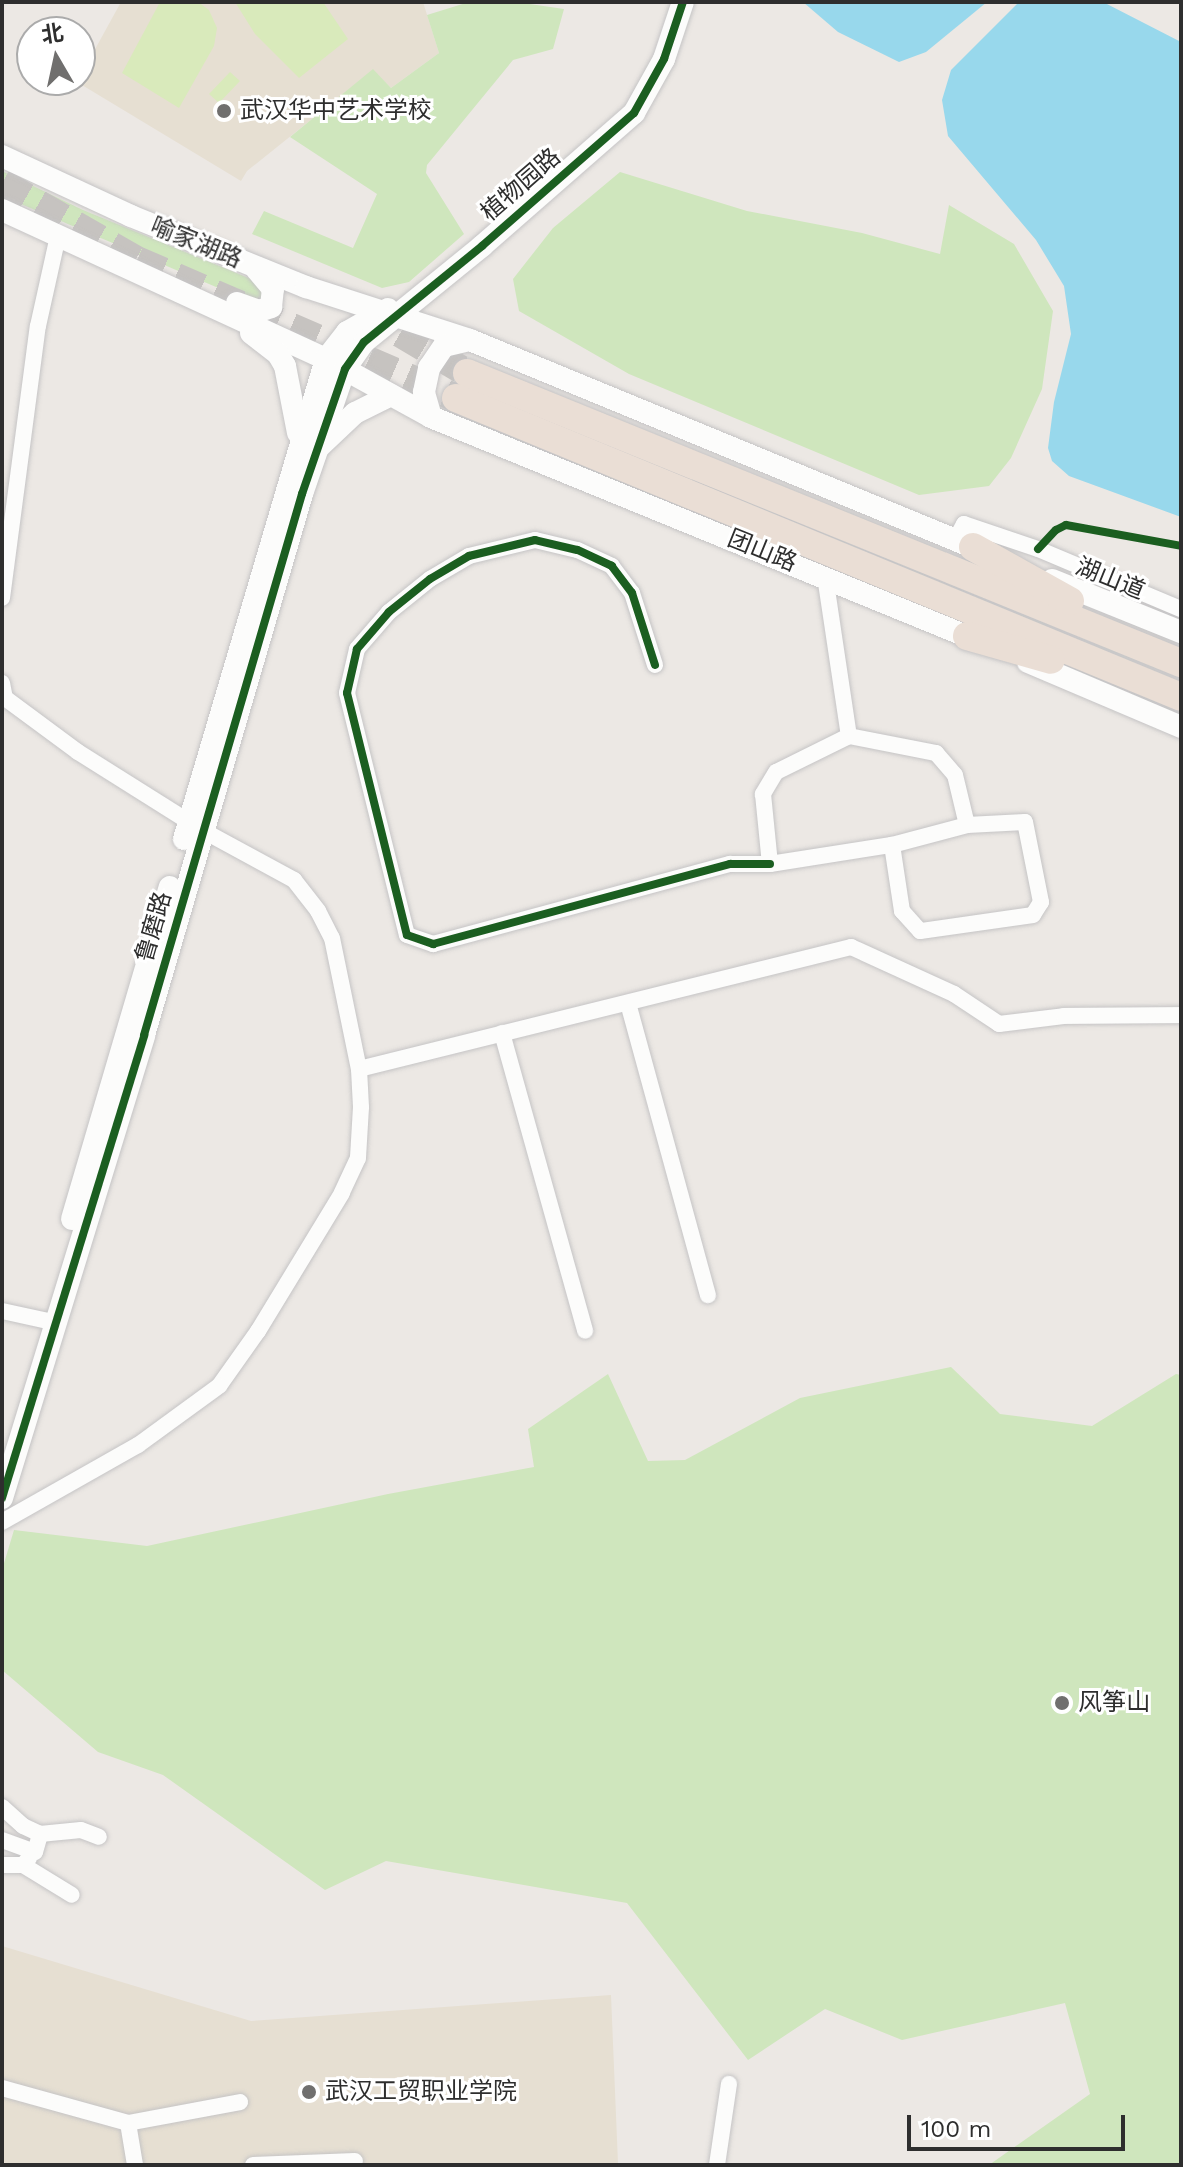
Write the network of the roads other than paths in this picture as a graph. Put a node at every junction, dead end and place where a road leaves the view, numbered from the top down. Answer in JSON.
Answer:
{"nodes":[{"id":1,"x":683,"y":2,"type":"edge"},
{"id":2,"x":2,"y":156,"type":"edge"},
{"id":3,"x":2,"y":210,"type":"edge"},
{"id":4,"x":58,"y":236,"type":"junction"},
{"id":5,"x":249,"y":265,"type":"junction"},
{"id":6,"x":200,"y":298,"type":"junction"},
{"id":7,"x":389,"y":314,"type":"junction"},
{"id":8,"x":470,"y":340,"type":"junction"},
{"id":9,"x":336,"y":364,"type":"junction"},
{"id":10,"x":391,"y":395,"type":"junction"},
{"id":11,"x":431,"y":417,"type":"junction"},
{"id":12,"x":308,"y":447,"type":"junction"},
{"id":13,"x":965,"y":543,"type":"junction"},
{"id":14,"x":825,"y":576,"type":"junction"},
{"id":15,"x":2,"y":598,"type":"edge"},
{"id":16,"x":1181,"y":609,"type":"edge"},
{"id":17,"x":1181,"y":632,"type":"edge"},
{"id":18,"x":967,"y":636,"type":"junction"},
{"id":19,"x":1181,"y":649,"type":"edge"},
{"id":20,"x":1181,"y":663,"type":"edge"},
{"id":21,"x":655,"y":665,"type":"dead end"},
{"id":22,"x":3,"y":695,"type":"edge"},
{"id":23,"x":1180,"y":696,"type":"edge"},
{"id":24,"x":1181,"y":727,"type":"edge"},
{"id":25,"x":849,"y":736,"type":"junction"},
{"id":26,"x":967,"y":825,"type":"junction"},
{"id":27,"x":196,"y":826,"type":"junction"},
{"id":28,"x":892,"y":845,"type":"junction"},
{"id":29,"x":770,"y":864,"type":"junction"},
{"id":30,"x":628,"y":1003,"type":"junction"},
{"id":31,"x":1181,"y":1015,"type":"edge"},
{"id":32,"x":502,"y":1033,"type":"junction"},
{"id":33,"x":359,"y":1069,"type":"junction"},
{"id":34,"x":708,"y":1295,"type":"dead end"},
{"id":35,"x":2,"y":1311,"type":"edge"},
{"id":36,"x":49,"y":1321,"type":"junction"},
{"id":37,"x":585,"y":1331,"type":"dead end"},
{"id":38,"x":2,"y":1459,"type":"edge"},
{"id":39,"x":2,"y":1498,"type":"edge"},
{"id":40,"x":2,"y":1522,"type":"edge"},
{"id":41,"x":2,"y":1807,"type":"edge"},
{"id":42,"x":40,"y":1834,"type":"junction"},
{"id":43,"x":99,"y":1837,"type":"dead end"},
{"id":44,"x":2,"y":1840,"type":"edge"},
{"id":45,"x":35,"y":1852,"type":"junction"},
{"id":46,"x":2,"y":1865,"type":"edge"},
{"id":47,"x":23,"y":1865,"type":"junction"},
{"id":48,"x":72,"y":1895,"type":"dead end"},
{"id":49,"x":729,"y":2084,"type":"dead end"},
{"id":50,"x":2,"y":2088,"type":"edge"},
{"id":51,"x":240,"y":2102,"type":"dead end"},
{"id":52,"x":128,"y":2123,"type":"junction"},
{"id":53,"x":355,"y":2161,"type":"dead end"},
{"id":54,"x":135,"y":2165,"type":"edge"},
{"id":55,"x":253,"y":2165,"type":"edge"},
{"id":56,"x":717,"y":2165,"type":"edge"}],
"edges":[{"from":1,"to":7,"type":"main road","name":"植物园路"},
{"from":2,"to":5,"type":"main road","name":"喻家湖路"},
{"from":3,"to":4,"type":"main road","name":"喻家湖路"},
{"from":4,"to":6,"type":"main road","name":"喻家湖路"},
{"from":4,"to":15,"type":"street"},
{"from":5,"to":6,"type":"main road"},
{"from":5,"to":7,"type":"main road","name":"喻家湖路"},
{"from":6,"to":9,"type":"main road","name":"喻家湖路"},
{"from":6,"to":12,"type":"main road"},
{"from":7,"to":8,"type":"main road"},
{"from":7,"to":9,"type":"main road","name":"植物园路"},
{"from":8,"to":11,"type":"main road"},
{"from":8,"to":13,"type":"main road"},
{"from":9,"to":10,"type":"main road","name":"团山路"},
{"from":9,"to":12,"type":"main road","name":"鲁磨路"},
{"from":10,"to":11,"type":"main road","name":"团山路"},
{"from":10,"to":12,"type":"main road"},
{"from":11,"to":14,"type":"main road","name":"团山路"},
{"from":12,"to":27,"type":"main road","name":"鲁磨路"},
{"from":13,"to":16,"type":"street","name":"湖山道"},
{"from":13,"to":17,"type":"main road"},
{"from":13,"to":19,"type":"highway"},
{"from":14,"to":18,"type":"main road","name":"团山路"},
{"from":14,"to":25,"type":"street"},
{"from":18,"to":23,"type":"highway"},
{"from":18,"to":24,"type":"main road","name":"团山路"},
{"from":20,"to":23,"type":"highway","name":"团山路"},
{"from":21,"to":29,"type":"street"},
{"from":22,"to":27,"type":"street"},
{"from":25,"to":26,"type":"street"},
{"from":25,"to":29,"type":"street"},
{"from":26,"to":28,"type":"street"},
{"from":26,"to":28,"type":"street"},
{"from":27,"to":33,"type":"street"},
{"from":27,"to":36,"type":"main road","name":"鲁磨路"},
{"from":28,"to":29,"type":"street"},
{"from":30,"to":31,"type":"street"},
{"from":30,"to":32,"type":"street"},
{"from":30,"to":34,"type":"street"},
{"from":32,"to":33,"type":"street"},
{"from":32,"to":37,"type":"street"},
{"from":33,"to":40,"type":"street"},
{"from":35,"to":36,"type":"street"},
{"from":36,"to":38,"type":"main road","name":"鲁磨路"},
{"from":36,"to":39,"type":"main road","name":"鲁磨路"},
{"from":41,"to":42,"type":"street"},
{"from":42,"to":43,"type":"street"},
{"from":42,"to":45,"type":"street"},
{"from":44,"to":45,"type":"street"},
{"from":45,"to":47,"type":"street"},
{"from":46,"to":47,"type":"street"},
{"from":47,"to":48,"type":"street"},
{"from":49,"to":56,"type":"street"},
{"from":50,"to":52,"type":"street"},
{"from":51,"to":52,"type":"street"},
{"from":52,"to":54,"type":"street"},
{"from":53,"to":55,"type":"street"}]}
